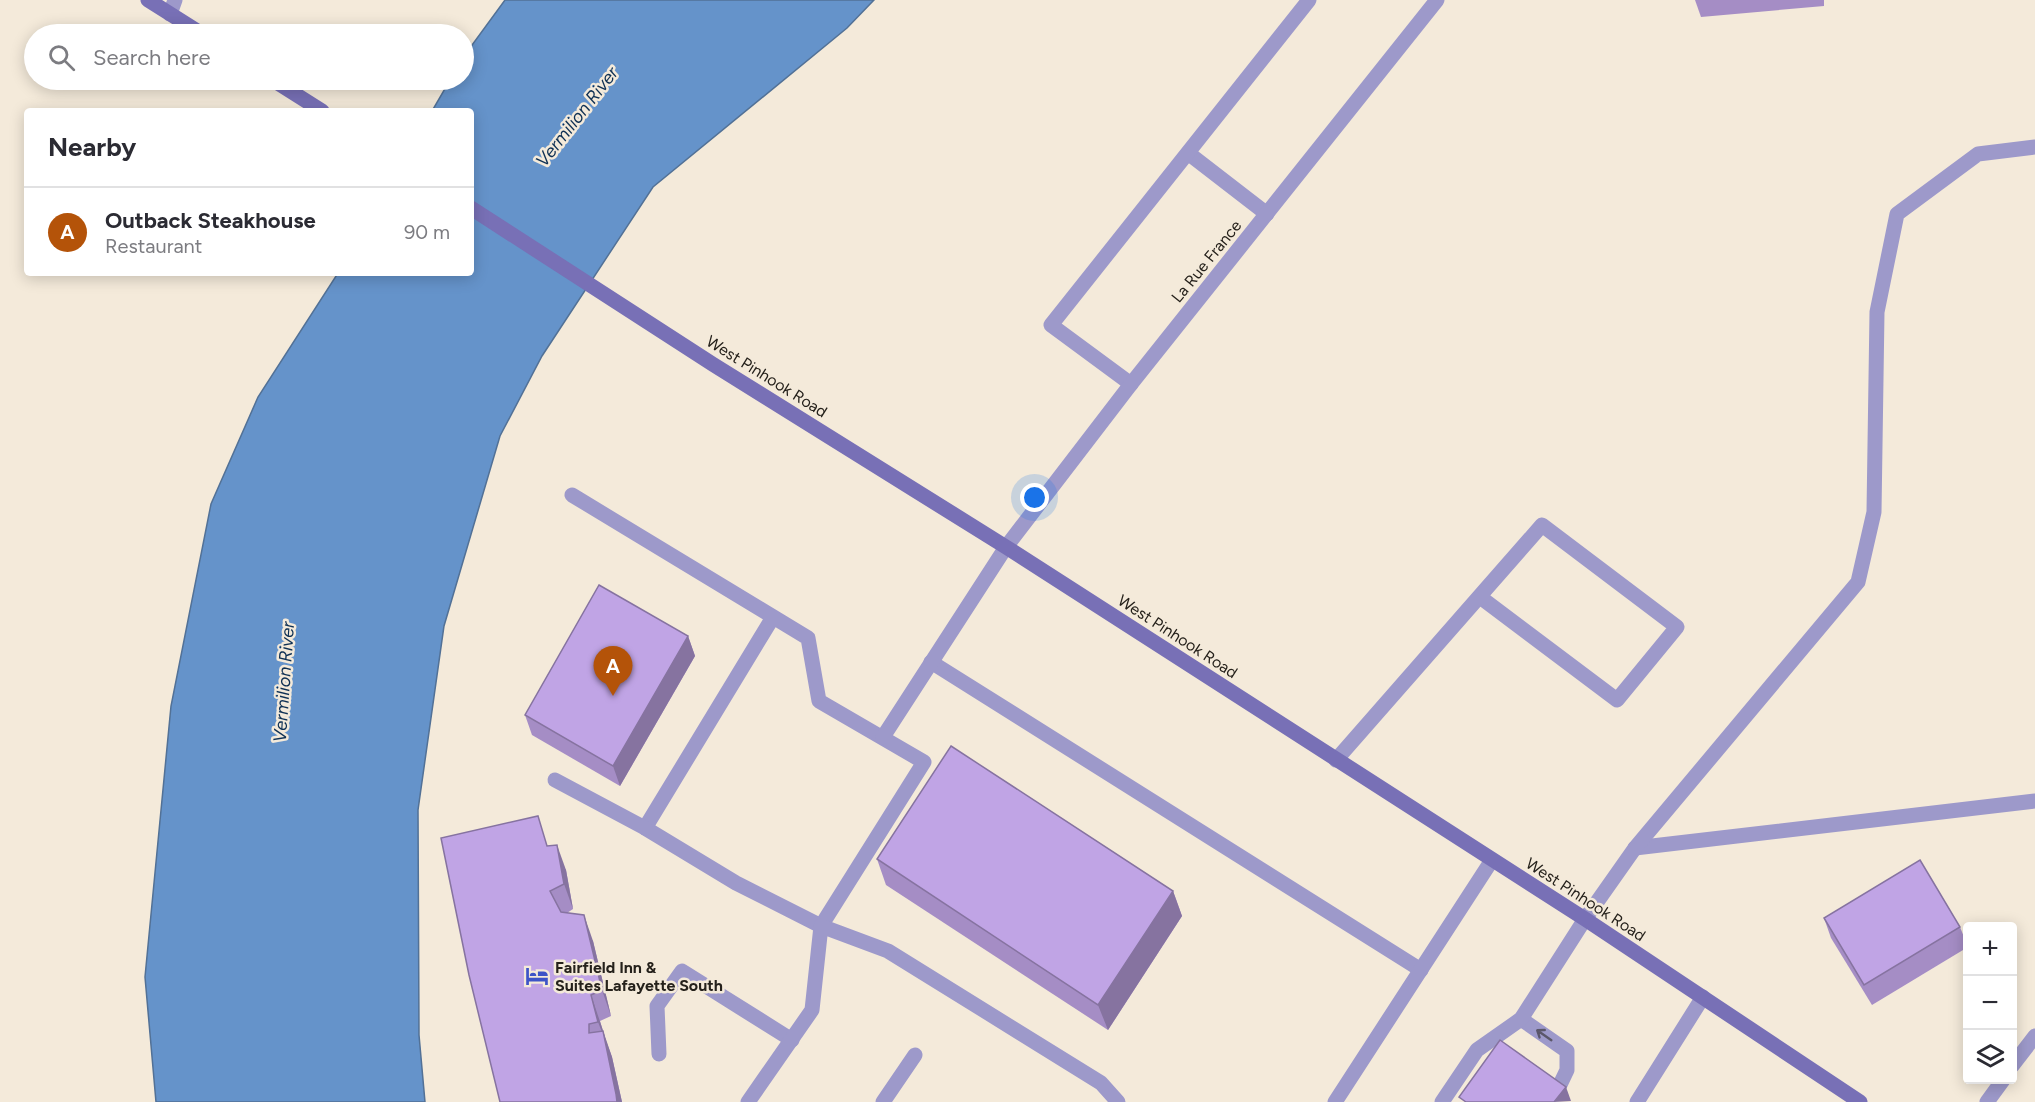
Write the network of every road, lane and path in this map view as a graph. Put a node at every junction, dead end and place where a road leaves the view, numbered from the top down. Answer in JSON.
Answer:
{"nodes":[{"id":1,"x":148,"y":0,"type":"edge"},
{"id":2,"x":1309,"y":0,"type":"edge"},
{"id":3,"x":1437,"y":0,"type":"edge"},
{"id":4,"x":172,"y":7,"type":"edge"},
{"id":5,"x":191,"y":24,"type":"edge"},
{"id":6,"x":289,"y":90,"type":"edge"},
{"id":7,"x":317,"y":108,"type":"edge"},
{"id":8,"x":2035,"y":147,"type":"edge"},
{"id":9,"x":1188,"y":153,"type":"junction"},
{"id":10,"x":474,"y":210,"type":"edge"},
{"id":11,"x":1266,"y":214,"type":"junction"},
{"id":12,"x":1131,"y":384,"type":"junction"},
{"id":13,"x":572,"y":495,"type":"dead end"},
{"id":14,"x":1006,"y":547,"type":"junction"},
{"id":15,"x":1480,"y":597,"type":"junction"},
{"id":16,"x":773,"y":617,"type":"junction"},
{"id":17,"x":931,"y":662,"type":"junction"},
{"id":18,"x":883,"y":737,"type":"junction"},
{"id":19,"x":1336,"y":760,"type":"junction"},
{"id":20,"x":555,"y":780,"type":"dead end"},
{"id":21,"x":2035,"y":801,"type":"edge"},
{"id":22,"x":645,"y":828,"type":"junction"},
{"id":23,"x":1635,"y":848,"type":"junction"},
{"id":24,"x":1492,"y":860,"type":"junction"},
{"id":25,"x":1585,"y":919,"type":"junction"},
{"id":26,"x":821,"y":926,"type":"junction"},
{"id":27,"x":1421,"y":970,"type":"junction"},
{"id":28,"x":1703,"y":997,"type":"junction"},
{"id":29,"x":1521,"y":1019,"type":"junction"},
{"id":30,"x":2035,"y":1036,"type":"edge"},
{"id":31,"x":792,"y":1040,"type":"junction"},
{"id":32,"x":659,"y":1054,"type":"dead end"},
{"id":33,"x":915,"y":1055,"type":"dead end"},
{"id":34,"x":2017,"y":1061,"type":"edge"},
{"id":35,"x":2000,"y":1084,"type":"edge"},
{"id":36,"x":1557,"y":1091,"type":"edge"},
{"id":37,"x":748,"y":1102,"type":"edge"},
{"id":38,"x":883,"y":1102,"type":"edge"},
{"id":39,"x":1118,"y":1102,"type":"edge"},
{"id":40,"x":1335,"y":1102,"type":"edge"},
{"id":41,"x":1442,"y":1102,"type":"edge"},
{"id":42,"x":1637,"y":1102,"type":"edge"},
{"id":43,"x":1860,"y":1102,"type":"edge"},
{"id":44,"x":1988,"y":1102,"type":"edge"}],
"edges":[{"from":1,"to":4,"type":"main road"},
{"from":2,"to":9,"type":"street"},
{"from":3,"to":11,"type":"street","name":"La Rue France"},
{"from":4,"to":5,"type":"main road"},
{"from":6,"to":7,"type":"main road"},
{"from":8,"to":23,"type":"street"},
{"from":9,"to":11,"type":"street"},
{"from":9,"to":12,"type":"street"},
{"from":10,"to":14,"type":"main road","name":"West Pinhook Road"},
{"from":11,"to":12,"type":"street","name":"La Rue France"},
{"from":12,"to":14,"type":"street","name":"La Rue France"},
{"from":13,"to":16,"type":"street"},
{"from":14,"to":17,"type":"street","name":"La Rue France"},
{"from":14,"to":19,"type":"main road","name":"West Pinhook Road"},
{"from":15,"to":15,"type":"street"},
{"from":15,"to":19,"type":"street"},
{"from":16,"to":18,"type":"street"},
{"from":16,"to":22,"type":"street"},
{"from":17,"to":18,"type":"street","name":"La Rue France"},
{"from":17,"to":27,"type":"street"},
{"from":18,"to":26,"type":"street"},
{"from":19,"to":24,"type":"main road","name":"West Pinhook Road"},
{"from":20,"to":22,"type":"street"},
{"from":21,"to":23,"type":"street"},
{"from":22,"to":26,"type":"street"},
{"from":23,"to":25,"type":"street"},
{"from":24,"to":25,"type":"main road","name":"West Pinhook Road"},
{"from":24,"to":27,"type":"street"},
{"from":25,"to":28,"type":"main road","name":"West Pinhook Road"},
{"from":25,"to":29,"type":"street"},
{"from":26,"to":31,"type":"street"},
{"from":26,"to":39,"type":"street"},
{"from":27,"to":40,"type":"street"},
{"from":28,"to":42,"type":"street"},
{"from":28,"to":43,"type":"main road","name":"West Pinhook Road"},
{"from":36,"to":29,"type":"street","one_way":true},
{"from":29,"to":41,"type":"street"},
{"from":30,"to":34,"type":"street"},
{"from":31,"to":32,"type":"street"},
{"from":31,"to":37,"type":"street"},
{"from":33,"to":38,"type":"street"},
{"from":35,"to":44,"type":"street"}]}
